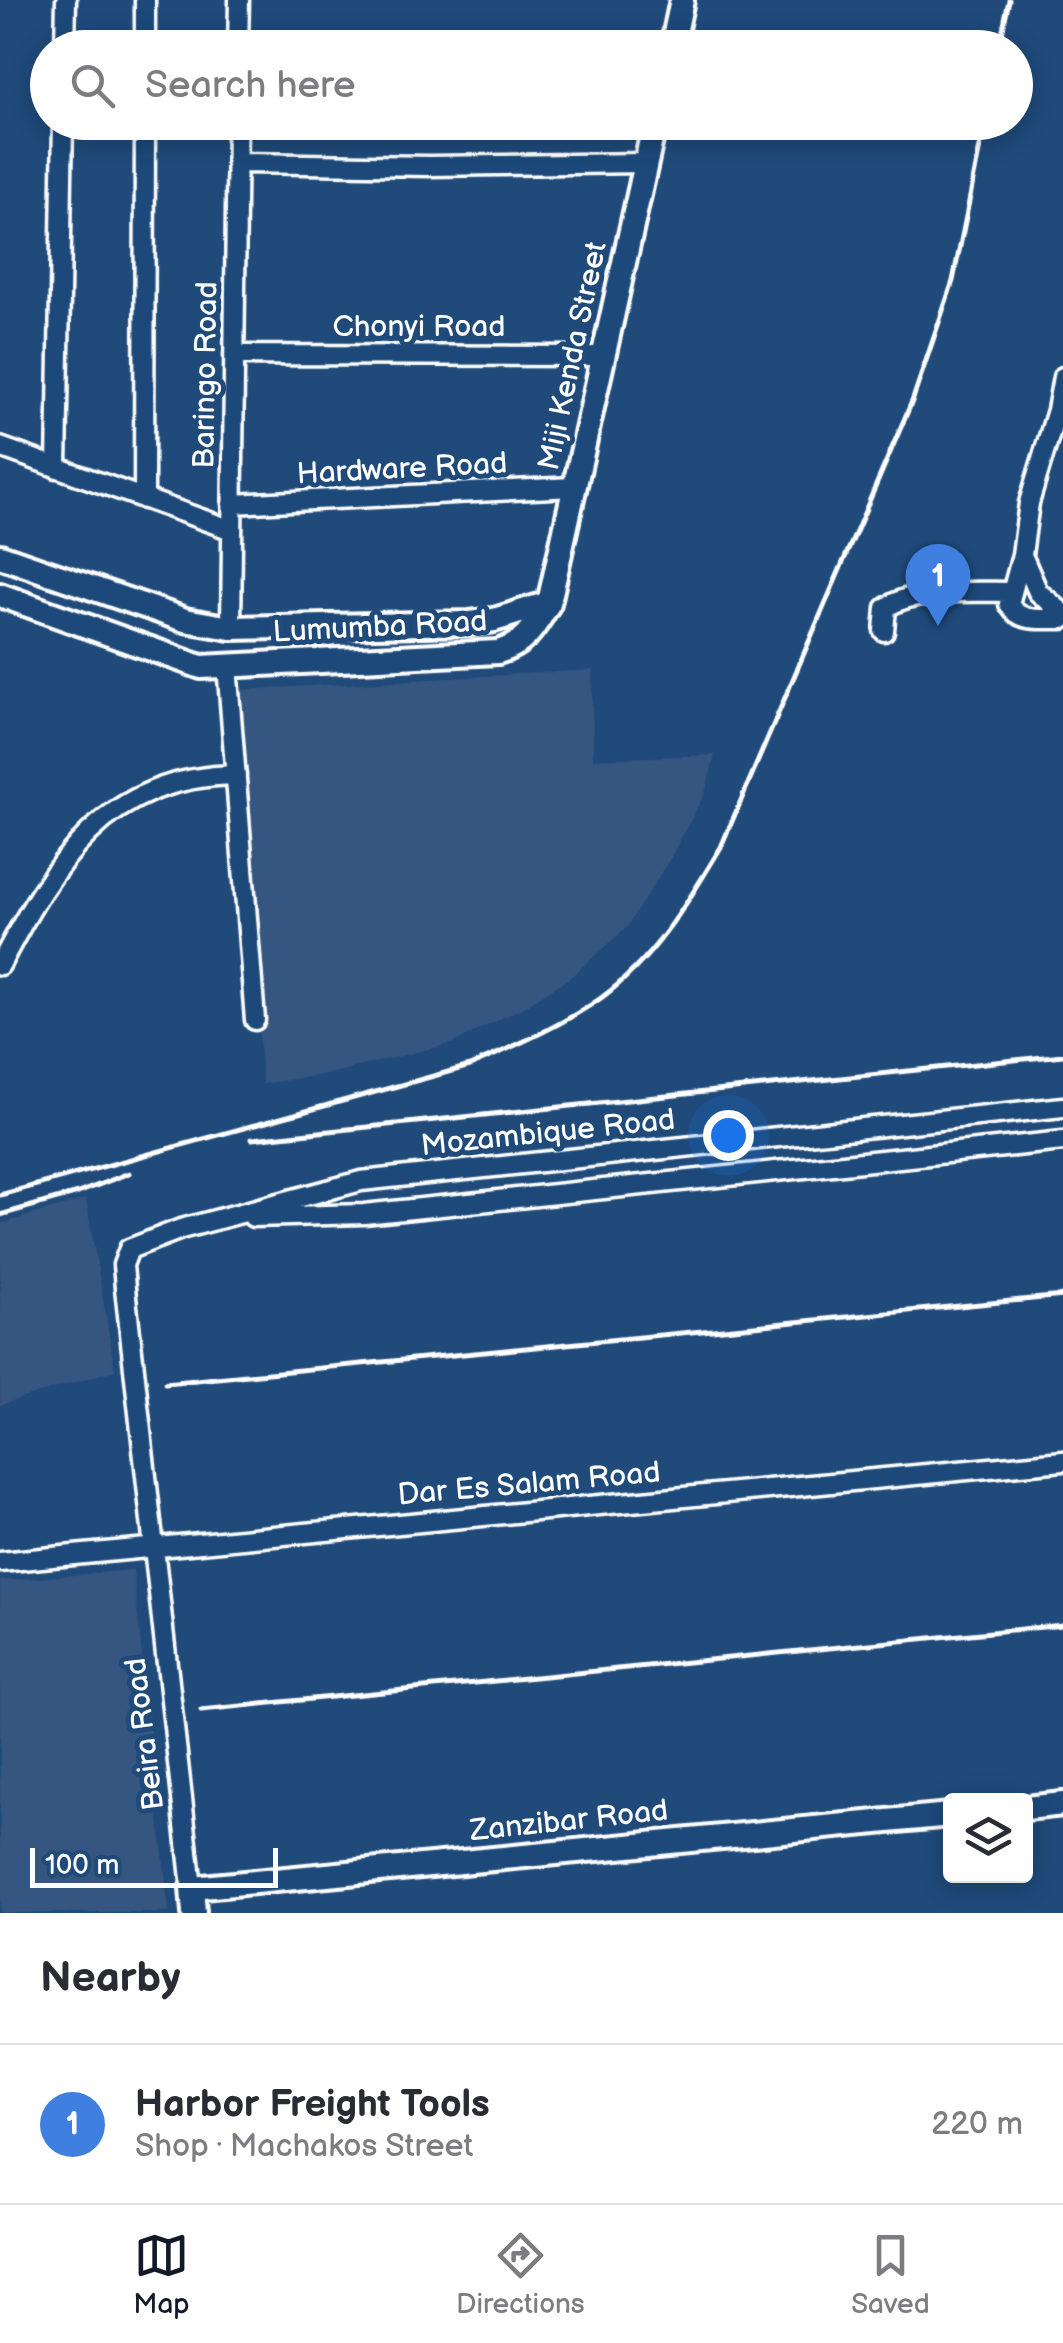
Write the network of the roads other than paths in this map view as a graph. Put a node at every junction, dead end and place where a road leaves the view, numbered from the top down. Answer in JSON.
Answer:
{"nodes":[{"id":1,"x":66,"y":0,"type":"edge"},
{"id":2,"x":145,"y":0,"type":"edge"},
{"id":3,"x":239,"y":0,"type":"edge"},
{"id":4,"x":682,"y":0,"type":"edge"},
{"id":5,"x":65,"y":30,"type":"edge"},
{"id":6,"x":145,"y":30,"type":"edge"},
{"id":7,"x":238,"y":30,"type":"edge"},
{"id":8,"x":676,"y":30,"type":"edge"},
{"id":9,"x":63,"y":140,"type":"edge"},
{"id":10,"x":145,"y":140,"type":"edge"},
{"id":11,"x":237,"y":140,"type":"edge"},
{"id":12,"x":651,"y":140,"type":"edge"},
{"id":13,"x":236,"y":163,"type":"junction"},
{"id":14,"x":646,"y":163,"type":"junction"},
{"id":15,"x":234,"y":355,"type":"junction"},
{"id":16,"x":604,"y":356,"type":"junction"},
{"id":17,"x":1063,"y":377,"type":"edge"},
{"id":18,"x":1060,"y":412,"type":"edge"},
{"id":19,"x":0,"y":447,"type":"edge"},
{"id":20,"x":57,"y":468,"type":"junction"},
{"id":21,"x":574,"y":487,"type":"junction"},
{"id":22,"x":144,"y":499,"type":"junction"},
{"id":23,"x":232,"y":504,"type":"junction"},
{"id":24,"x":232,"y":530,"type":"junction"},
{"id":25,"x":1022,"y":555,"type":"junction"},
{"id":26,"x":0,"y":556,"type":"edge"},
{"id":27,"x":1010,"y":592,"type":"junction"},
{"id":28,"x":0,"y":595,"type":"edge"},
{"id":29,"x":549,"y":603,"type":"junction"},
{"id":30,"x":1063,"y":616,"type":"edge"},
{"id":31,"x":404,"y":626,"type":"junction"},
{"id":32,"x":230,"y":628,"type":"junction"},
{"id":33,"x":884,"y":631,"type":"dead end"},
{"id":34,"x":404,"y":657,"type":"junction"},
{"id":35,"x":227,"y":665,"type":"junction"},
{"id":36,"x":236,"y":775,"type":"junction"},
{"id":37,"x":0,"y":965,"type":"edge"},
{"id":38,"x":255,"y":1020,"type":"dead end"},
{"id":39,"x":1063,"y":1108,"type":"edge"},
{"id":40,"x":1063,"y":1141,"type":"edge"},
{"id":41,"x":222,"y":1218,"type":"junction"},
{"id":42,"x":1063,"y":1461,"type":"edge"},
{"id":43,"x":154,"y":1548,"type":"junction"},
{"id":44,"x":0,"y":1562,"type":"edge"},
{"id":45,"x":1063,"y":1804,"type":"edge"},
{"id":46,"x":1033,"y":1807,"type":"edge"},
{"id":47,"x":943,"y":1816,"type":"edge"},
{"id":48,"x":192,"y":1888,"type":"junction"},
{"id":49,"x":194,"y":1913,"type":"edge"}],
"edges":[{"from":1,"to":5,"type":"street"},
{"from":2,"to":6,"type":"street"},
{"from":3,"to":7,"type":"street"},
{"from":4,"to":8,"type":"main road"},
{"from":9,"to":20,"type":"street"},
{"from":10,"to":22,"type":"street"},
{"from":11,"to":13,"type":"street","name":"Baringo Road"},
{"from":12,"to":14,"type":"main road","name":"Miji Kenda Street"},
{"from":13,"to":14,"type":"street"},
{"from":13,"to":15,"type":"street","name":"Baringo Road"},
{"from":14,"to":16,"type":"main road","name":"Miji Kenda Street"},
{"from":15,"to":16,"type":"street","name":"Chonyi Road"},
{"from":15,"to":23,"type":"street","name":"Baringo Road"},
{"from":16,"to":21,"type":"main road","name":"Miji Kenda Street"},
{"from":17,"to":18,"type":"street"},
{"from":18,"to":25,"type":"street"},
{"from":19,"to":20,"type":"street"},
{"from":20,"to":22,"type":"street"},
{"from":21,"to":23,"type":"street","name":"Hardware Road"},
{"from":21,"to":29,"type":"main road","name":"Miji Kenda Street"},
{"from":22,"to":24,"type":"street"},
{"from":23,"to":24,"type":"street","name":"Baringo Road"},
{"from":24,"to":32,"type":"street","name":"Baringo Road"},
{"from":25,"to":27,"type":"street"},
{"from":25,"to":30,"type":"street"},
{"from":26,"to":32,"type":"main road","name":"Lumumba Road"},
{"from":27,"to":30,"type":"street"},
{"from":27,"to":33,"type":"street"},
{"from":28,"to":35,"type":"main road","name":"Lumumba Road"},
{"from":29,"to":31,"type":"main road","name":"Lumumba Road"},
{"from":29,"to":34,"type":"main road","name":"Lumumba Road"},
{"from":31,"to":32,"type":"main road","name":"Lumumba Road"},
{"from":31,"to":34,"type":"street"},
{"from":34,"to":35,"type":"main road","name":"Lumumba Road"},
{"from":35,"to":36,"type":"street"},
{"from":36,"to":37,"type":"street"},
{"from":36,"to":38,"type":"street"},
{"from":39,"to":41,"type":"street","name":"Mozambique Road"},
{"from":40,"to":41,"type":"street","name":"Mozambique Road"},
{"from":41,"to":43,"type":"street","name":"Mozambique Road"},
{"from":42,"to":43,"type":"street","name":"Dar Es Salam Road"},
{"from":43,"to":44,"type":"street","name":"Dar Es Salam Road"},
{"from":43,"to":48,"type":"street","name":"Beira Road"},
{"from":45,"to":46,"type":"main road"},
{"from":47,"to":48,"type":"main road","name":"Zanzibar Road"},
{"from":48,"to":49,"type":"main road","name":"Beira Road"}]}
